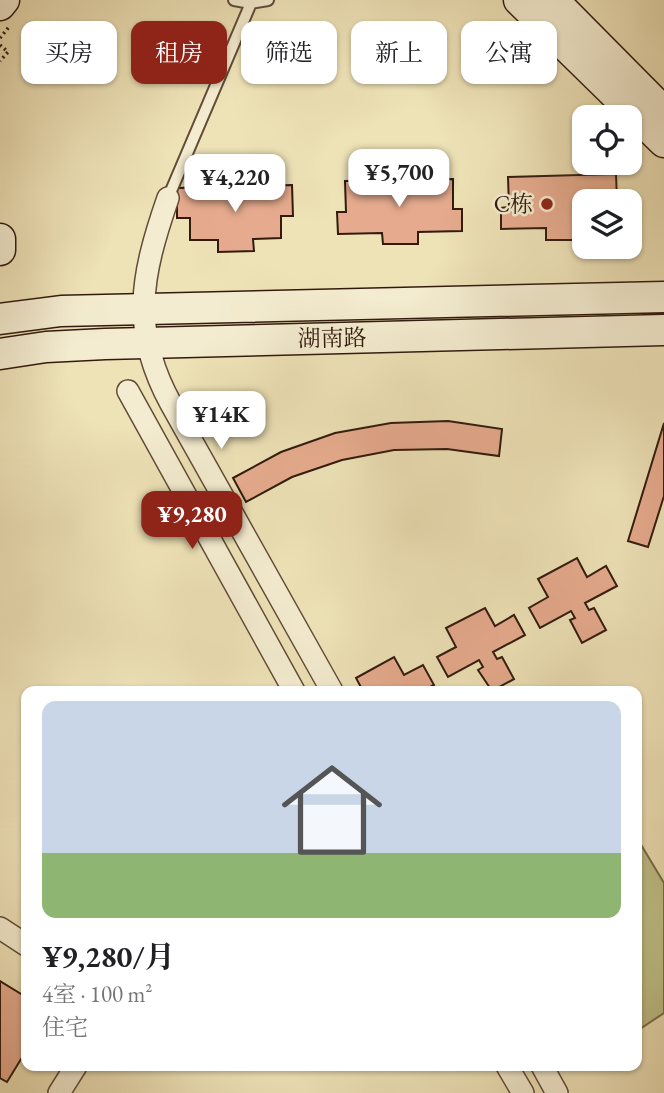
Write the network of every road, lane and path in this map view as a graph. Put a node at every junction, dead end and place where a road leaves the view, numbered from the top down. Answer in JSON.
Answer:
{"nodes":[{"id":1,"x":4,"y":0,"type":"edge"},
{"id":2,"x":234,"y":0,"type":"edge"},
{"id":3,"x":268,"y":0,"type":"edge"},
{"id":4,"x":519,"y":0,"type":"edge"},
{"id":5,"x":553,"y":0,"type":"edge"},
{"id":6,"x":251,"y":3,"type":"junction"},
{"id":7,"x":0,"y":5,"type":"edge"},
{"id":8,"x":0,"y":45,"type":"edge"},
{"id":9,"x":1,"y":60,"type":"edge"},
{"id":10,"x":664,"y":112,"type":"edge"},
{"id":11,"x":664,"y":142,"type":"edge"},
{"id":12,"x":168,"y":198,"type":"joint"},
{"id":13,"x":0,"y":239,"type":"edge"},
{"id":14,"x":0,"y":250,"type":"edge"},
{"id":15,"x":664,"y":283,"type":"edge"},
{"id":16,"x":664,"y":297,"type":"edge"},
{"id":17,"x":623,"y":298,"type":"junction"},
{"id":18,"x":142,"y":310,"type":"junction"},
{"id":19,"x":0,"y":318,"type":"edge"},
{"id":20,"x":664,"y":330,"type":"edge"},
{"id":21,"x":146,"y":343,"type":"junction"},
{"id":22,"x":0,"y":354,"type":"edge"},
{"id":23,"x":128,"y":391,"type":"dead end"},
{"id":24,"x":291,"y":686,"type":"edge"},
{"id":25,"x":329,"y":686,"type":"edge"},
{"id":26,"x":0,"y":928,"type":"edge"},
{"id":27,"x":21,"y":942,"type":"edge"},
{"id":28,"x":73,"y":1071,"type":"edge"},
{"id":29,"x":510,"y":1071,"type":"edge"},
{"id":30,"x":545,"y":1071,"type":"edge"},
{"id":31,"x":59,"y":1093,"type":"edge"},
{"id":32,"x":523,"y":1093,"type":"edge"},
{"id":33,"x":557,"y":1093,"type":"edge"}],
"edges":[{"from":1,"to":7,"type":"main road"},
{"from":2,"to":6,"type":"lane"},
{"from":3,"to":6,"type":"lane"},
{"from":4,"to":11,"type":"main road"},
{"from":5,"to":10,"type":"main road"},
{"from":6,"to":12,"type":"lane"},
{"from":8,"to":9,"type":"path"},
{"from":12,"to":18,"type":"street"},
{"from":13,"to":14,"type":"main road"},
{"from":15,"to":17,"type":"main road"},
{"from":16,"to":17,"type":"main road","name":"湖南路"},
{"from":17,"to":18,"type":"main road","name":"湖南路"},
{"from":18,"to":19,"type":"main road","name":"湖南路"},
{"from":18,"to":21,"type":"street"},
{"from":20,"to":21,"type":"main road","name":"湖南路"},
{"from":21,"to":22,"type":"main road","name":"湖南路"},
{"from":21,"to":25,"type":"street"},
{"from":23,"to":24,"type":"street"},
{"from":26,"to":27,"type":"street"},
{"from":28,"to":31,"type":"street"},
{"from":29,"to":32,"type":"street"},
{"from":30,"to":33,"type":"street"}]}
